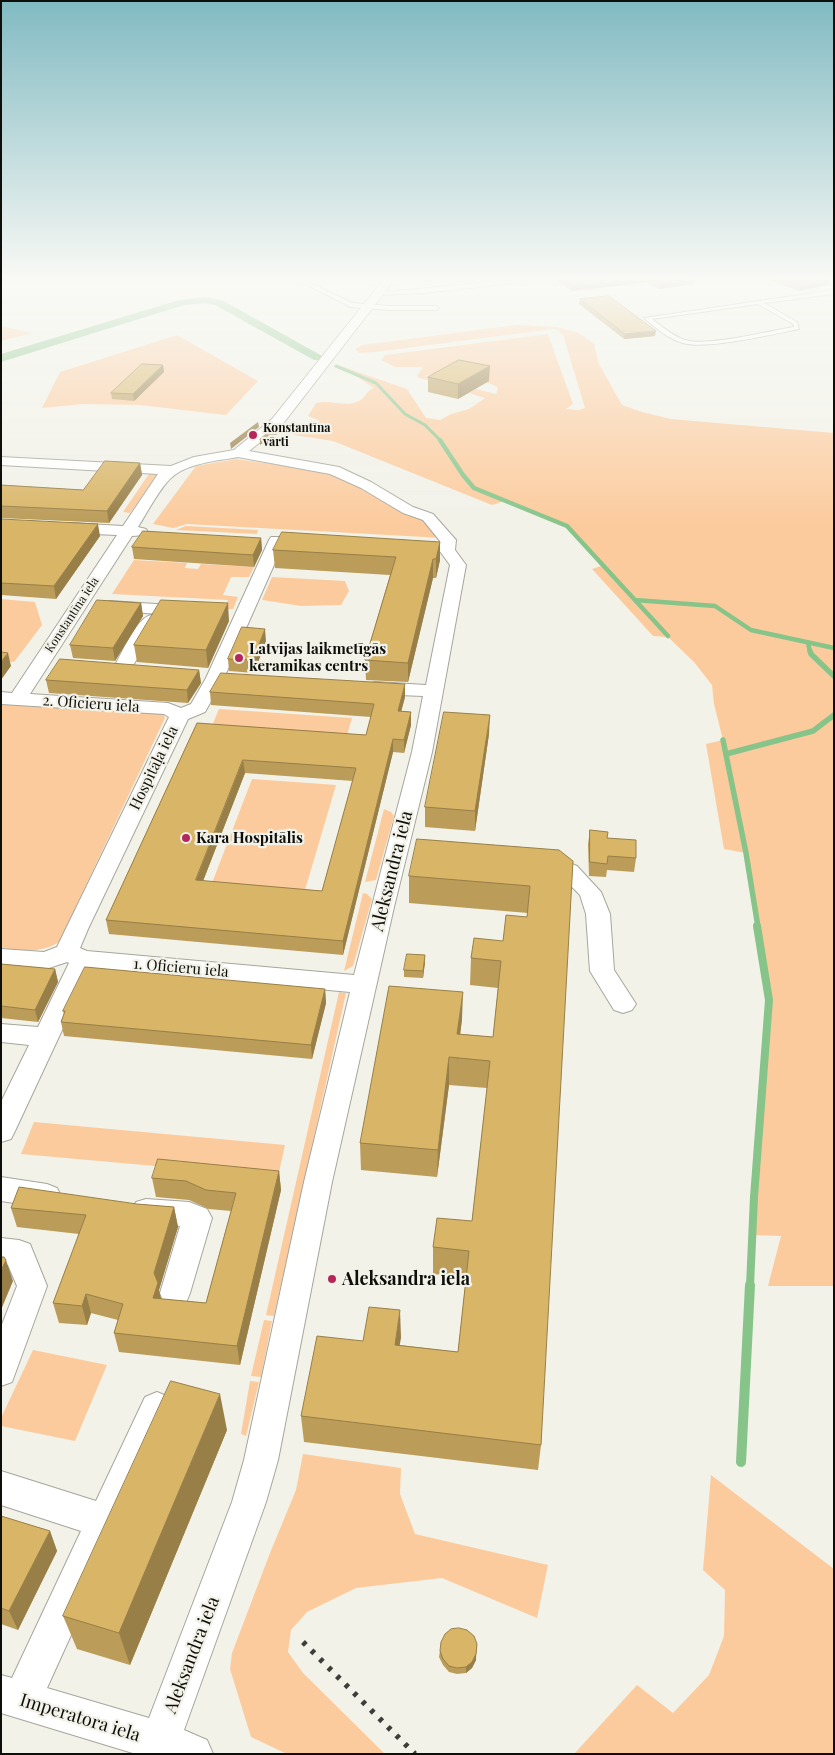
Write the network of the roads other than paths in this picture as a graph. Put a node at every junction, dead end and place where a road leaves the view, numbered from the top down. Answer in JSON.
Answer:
{"nodes":[{"id":1,"x":325,"y":361,"type":"edge"},
{"id":2,"x":238,"y":454,"type":"junction"},
{"id":3,"x":1,"y":460,"type":"edge"},
{"id":4,"x":172,"y":470,"type":"junction"},
{"id":5,"x":50,"y":527,"type":"edge"},
{"id":6,"x":127,"y":532,"type":"junction"},
{"id":7,"x":152,"y":533,"type":"edge"},
{"id":8,"x":258,"y":539,"type":"edge"},
{"id":9,"x":277,"y":540,"type":"junction"},
{"id":10,"x":296,"y":541,"type":"edge"},
{"id":11,"x":79,"y":604,"type":"junction"},
{"id":12,"x":157,"y":609,"type":"junction"},
{"id":13,"x":205,"y":612,"type":"edge"},
{"id":14,"x":224,"y":614,"type":"edge"},
{"id":15,"x":243,"y":615,"type":"junction"},
{"id":16,"x":141,"y":670,"type":"edge"},
{"id":17,"x":361,"y":687,"type":"edge"},
{"id":18,"x":432,"y":691,"type":"junction"},
{"id":19,"x":9,"y":699,"type":"edge"},
{"id":20,"x":180,"y":715,"type":"junction"},
{"id":21,"x":528,"y":854,"type":"edge"},
{"id":22,"x":75,"y":955,"type":"junction"},
{"id":23,"x":1,"y":957,"type":"edge"},
{"id":24,"x":364,"y":985,"type":"junction"},
{"id":25,"x":622,"y":1004,"type":"dead end"},
{"id":26,"x":1,"y":1033,"type":"edge"},
{"id":27,"x":45,"y":1037,"type":"junction"},
{"id":28,"x":1,"y":1131,"type":"edge"},
{"id":29,"x":1,"y":1189,"type":"edge"},
{"id":30,"x":76,"y":1200,"type":"edge"},
{"id":31,"x":122,"y":1207,"type":"edge"},
{"id":32,"x":1,"y":1251,"type":"edge"},
{"id":33,"x":175,"y":1293,"type":"dead end"},
{"id":34,"x":1,"y":1371,"type":"edge"},
{"id":35,"x":157,"y":1408,"type":"edge"},
{"id":36,"x":1,"y":1488,"type":"edge"},
{"id":37,"x":104,"y":1521,"type":"junction"},
{"id":38,"x":11,"y":1697,"type":"edge"},
{"id":39,"x":159,"y":1746,"type":"edge"}],
"edges":[{"from":1,"to":2,"type":"street"},
{"from":2,"to":4,"type":"street"},
{"from":2,"to":18,"type":"street","name":"Aleksandra iela"},
{"from":3,"to":4,"type":"street"},
{"from":4,"to":6,"type":"street","name":"Konstantīna iela"},
{"from":5,"to":6,"type":"street"},
{"from":6,"to":7,"type":"street"},
{"from":6,"to":11,"type":"street","name":"Konstantīna iela"},
{"from":8,"to":9,"type":"street"},
{"from":9,"to":10,"type":"street"},
{"from":9,"to":15,"type":"street","name":"Hospitāļa iela"},
{"from":11,"to":12,"type":"street"},
{"from":11,"to":19,"type":"street","name":"Konstantīna iela"},
{"from":12,"to":13,"type":"street"},
{"from":12,"to":16,"type":"street"},
{"from":14,"to":15,"type":"street"},
{"from":15,"to":20,"type":"street","name":"Hospitāļa iela"},
{"from":17,"to":18,"type":"street"},
{"from":18,"to":24,"type":"street","name":"Aleksandra iela"},
{"from":19,"to":20,"type":"street","name":"2. Oficieru iela"},
{"from":20,"to":22,"type":"street","name":"Hospitāļa iela"},
{"from":21,"to":25,"type":"street"},
{"from":22,"to":23,"type":"street","name":"1. Oficieru iela"},
{"from":22,"to":24,"type":"street","name":"1. Oficieru iela"},
{"from":22,"to":27,"type":"street","name":"Hospitāļa iela"},
{"from":24,"to":39,"type":"street","name":"Aleksandra iela"},
{"from":26,"to":27,"type":"street"},
{"from":27,"to":28,"type":"street","name":"Hospitāļa iela"},
{"from":29,"to":30,"type":"street"},
{"from":31,"to":33,"type":"street"},
{"from":32,"to":34,"type":"street"},
{"from":35,"to":37,"type":"street"},
{"from":36,"to":37,"type":"street"},
{"from":37,"to":38,"type":"street"},
{"from":38,"to":39,"type":"street","name":"Imperatora iela"}]}
